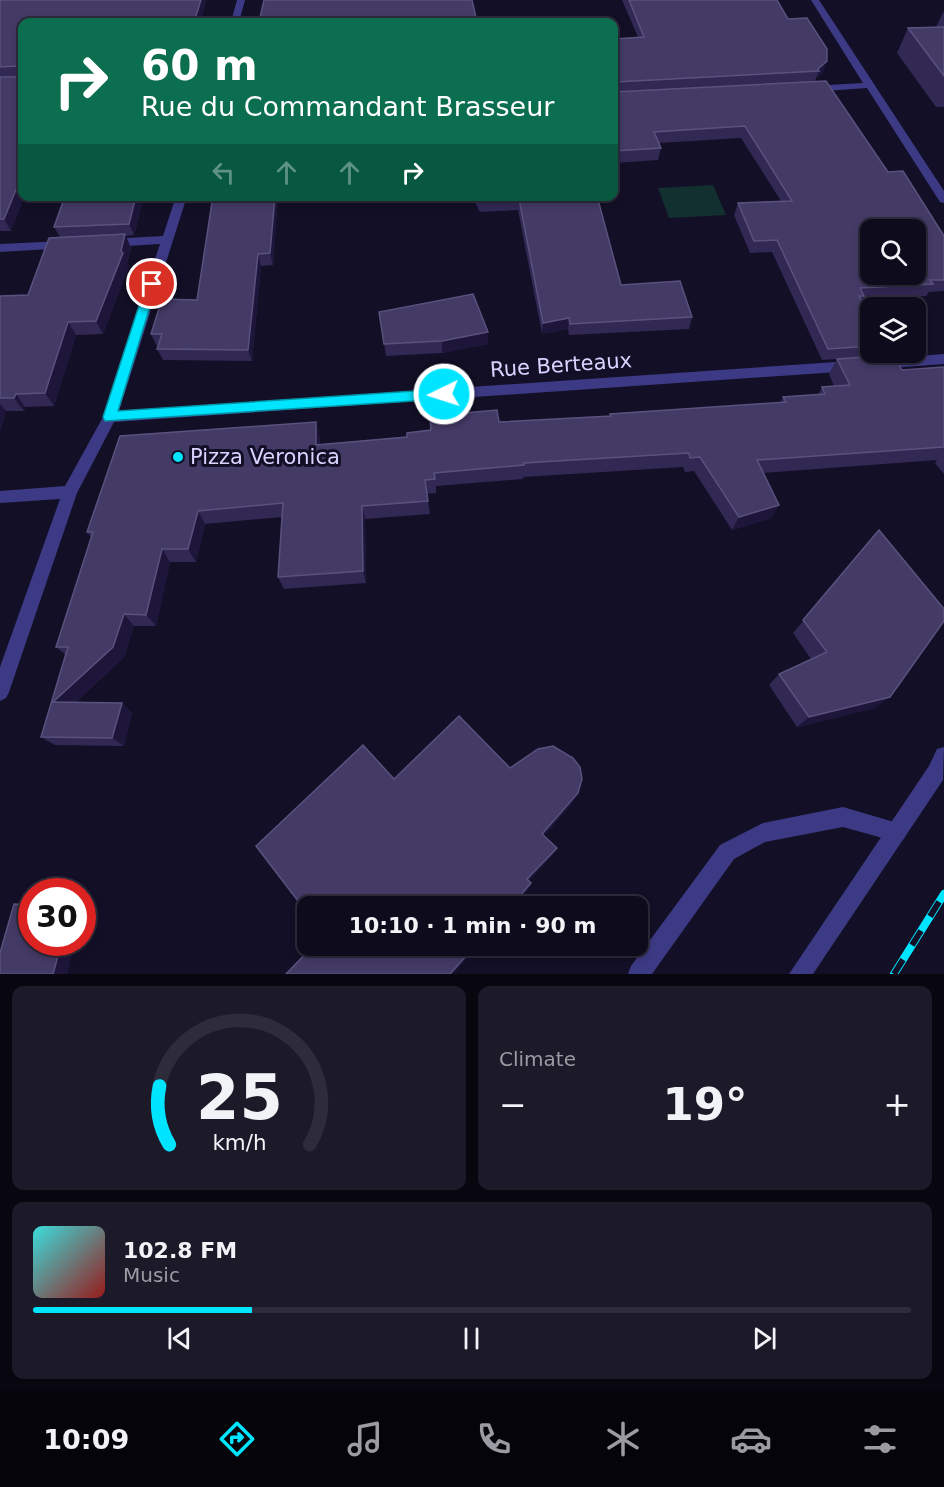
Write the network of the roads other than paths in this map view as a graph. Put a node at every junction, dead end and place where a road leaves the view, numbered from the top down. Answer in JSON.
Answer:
{"nodes":[{"id":1,"x":241,"y":0,"type":"edge"},
{"id":2,"x":815,"y":0,"type":"edge"},
{"id":3,"x":236,"y":18,"type":"edge"},
{"id":4,"x":870,"y":85,"type":"junction"},
{"id":5,"x":797,"y":89,"type":"edge"},
{"id":6,"x":944,"y":200,"type":"edge"},
{"id":7,"x":180,"y":201,"type":"edge"},
{"id":8,"x":166,"y":240,"type":"junction"},
{"id":9,"x":96,"y":243,"type":"edge"},
{"id":10,"x":72,"y":245,"type":"edge"},
{"id":11,"x":0,"y":248,"type":"edge"},
{"id":12,"x":944,"y":359,"type":"edge"},
{"id":13,"x":110,"y":417,"type":"junction"},
{"id":14,"x":70,"y":492,"type":"junction"},
{"id":15,"x":0,"y":497,"type":"edge"},
{"id":16,"x":0,"y":692,"type":"edge"},
{"id":17,"x":944,"y":756,"type":"edge"},
{"id":18,"x":897,"y":832,"type":"junction"},
{"id":19,"x":639,"y":974,"type":"edge"},
{"id":20,"x":800,"y":974,"type":"edge"}],
"edges":[{"from":1,"to":3,"type":"street"},
{"from":2,"to":4,"type":"street"},
{"from":4,"to":5,"type":"street"},
{"from":4,"to":6,"type":"street"},
{"from":7,"to":8,"type":"street"},
{"from":8,"to":9,"type":"street"},
{"from":8,"to":13,"type":"street"},
{"from":10,"to":11,"type":"street"},
{"from":12,"to":13,"type":"street","name":"Rue Berteaux"},
{"from":13,"to":14,"type":"street"},
{"from":14,"to":15,"type":"street"},
{"from":14,"to":16,"type":"street"},
{"from":17,"to":18,"type":"street"},
{"from":18,"to":19,"type":"street"},
{"from":18,"to":20,"type":"street"}]}
